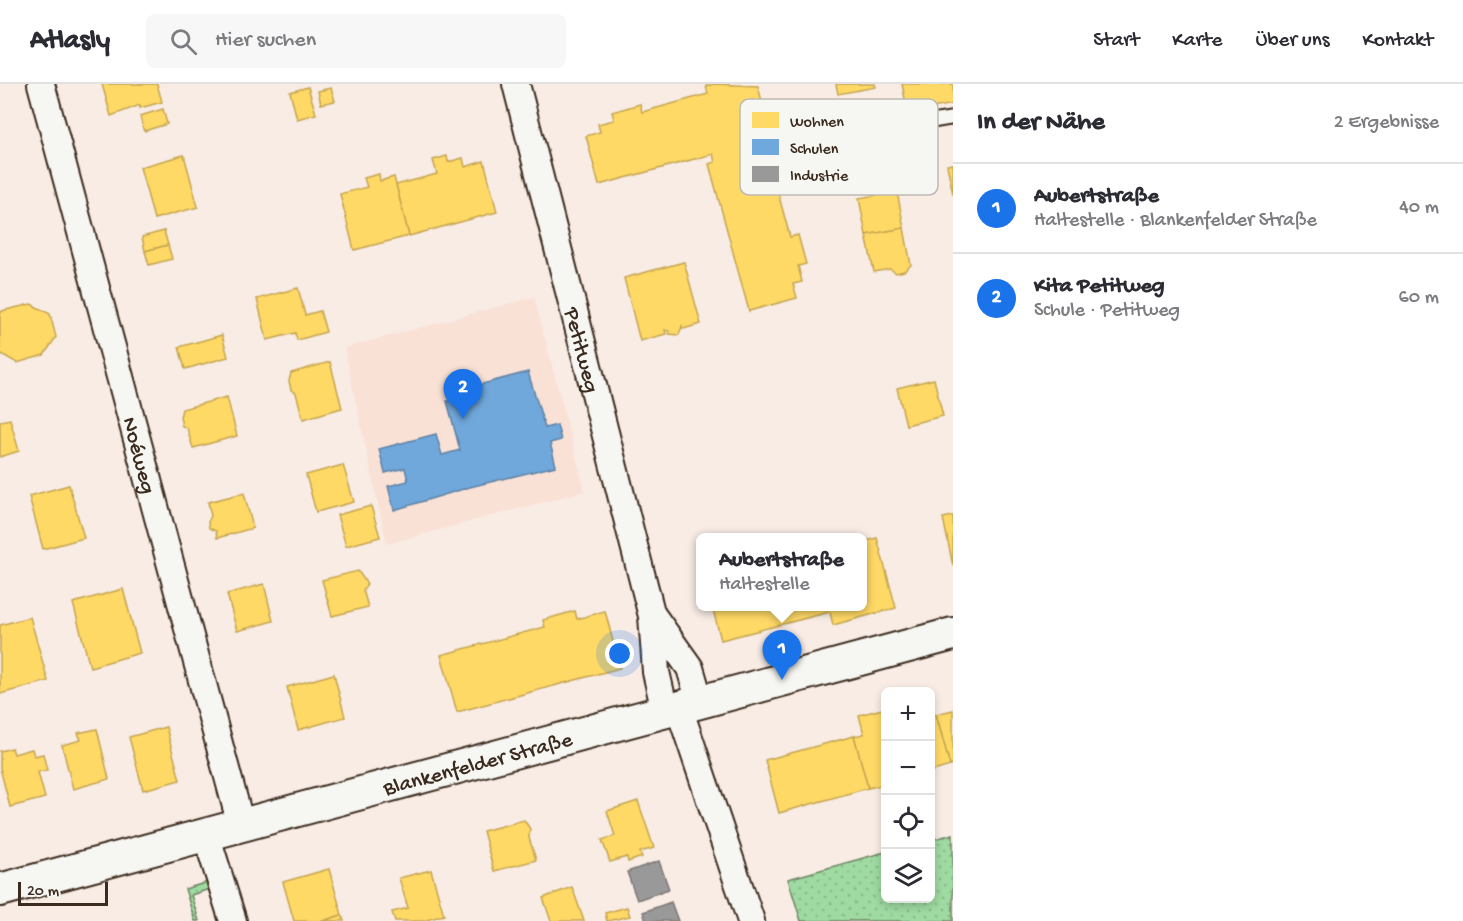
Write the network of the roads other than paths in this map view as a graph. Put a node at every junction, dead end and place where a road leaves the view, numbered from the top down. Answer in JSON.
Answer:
{"nodes":[{"id":1,"x":42,"y":84,"type":"edge"},
{"id":2,"x":516,"y":84,"type":"edge"},
{"id":3,"x":953,"y":118,"type":"edge"},
{"id":4,"x":938,"y":120,"type":"edge"},
{"id":5,"x":652,"y":616,"type":"junction"},
{"id":6,"x":953,"y":634,"type":"edge"},
{"id":7,"x":681,"y":707,"type":"junction"},
{"id":8,"x":241,"y":825,"type":"junction"},
{"id":9,"x":206,"y":834,"type":"junction"},
{"id":10,"x":0,"y":890,"type":"edge"},
{"id":11,"x":233,"y":921,"type":"edge"},
{"id":12,"x":751,"y":921,"type":"edge"}],
"edges":[{"from":1,"to":8,"type":"street","name":"Noéweg"},
{"from":2,"to":5,"type":"street","name":"Petitweg"},
{"from":3,"to":4,"type":"lane"},
{"from":5,"to":7,"type":"street","name":"Petitweg"},
{"from":5,"to":7,"type":"street","name":"Petitweg"},
{"from":6,"to":7,"type":"street","name":"Blankenfelder Straße"},
{"from":7,"to":8,"type":"street","name":"Blankenfelder Straße"},
{"from":7,"to":12,"type":"street"},
{"from":8,"to":9,"type":"street","name":"Blankenfelder Straße"},
{"from":9,"to":10,"type":"street","name":"Blankenfelder Straße"},
{"from":9,"to":11,"type":"street"}]}
